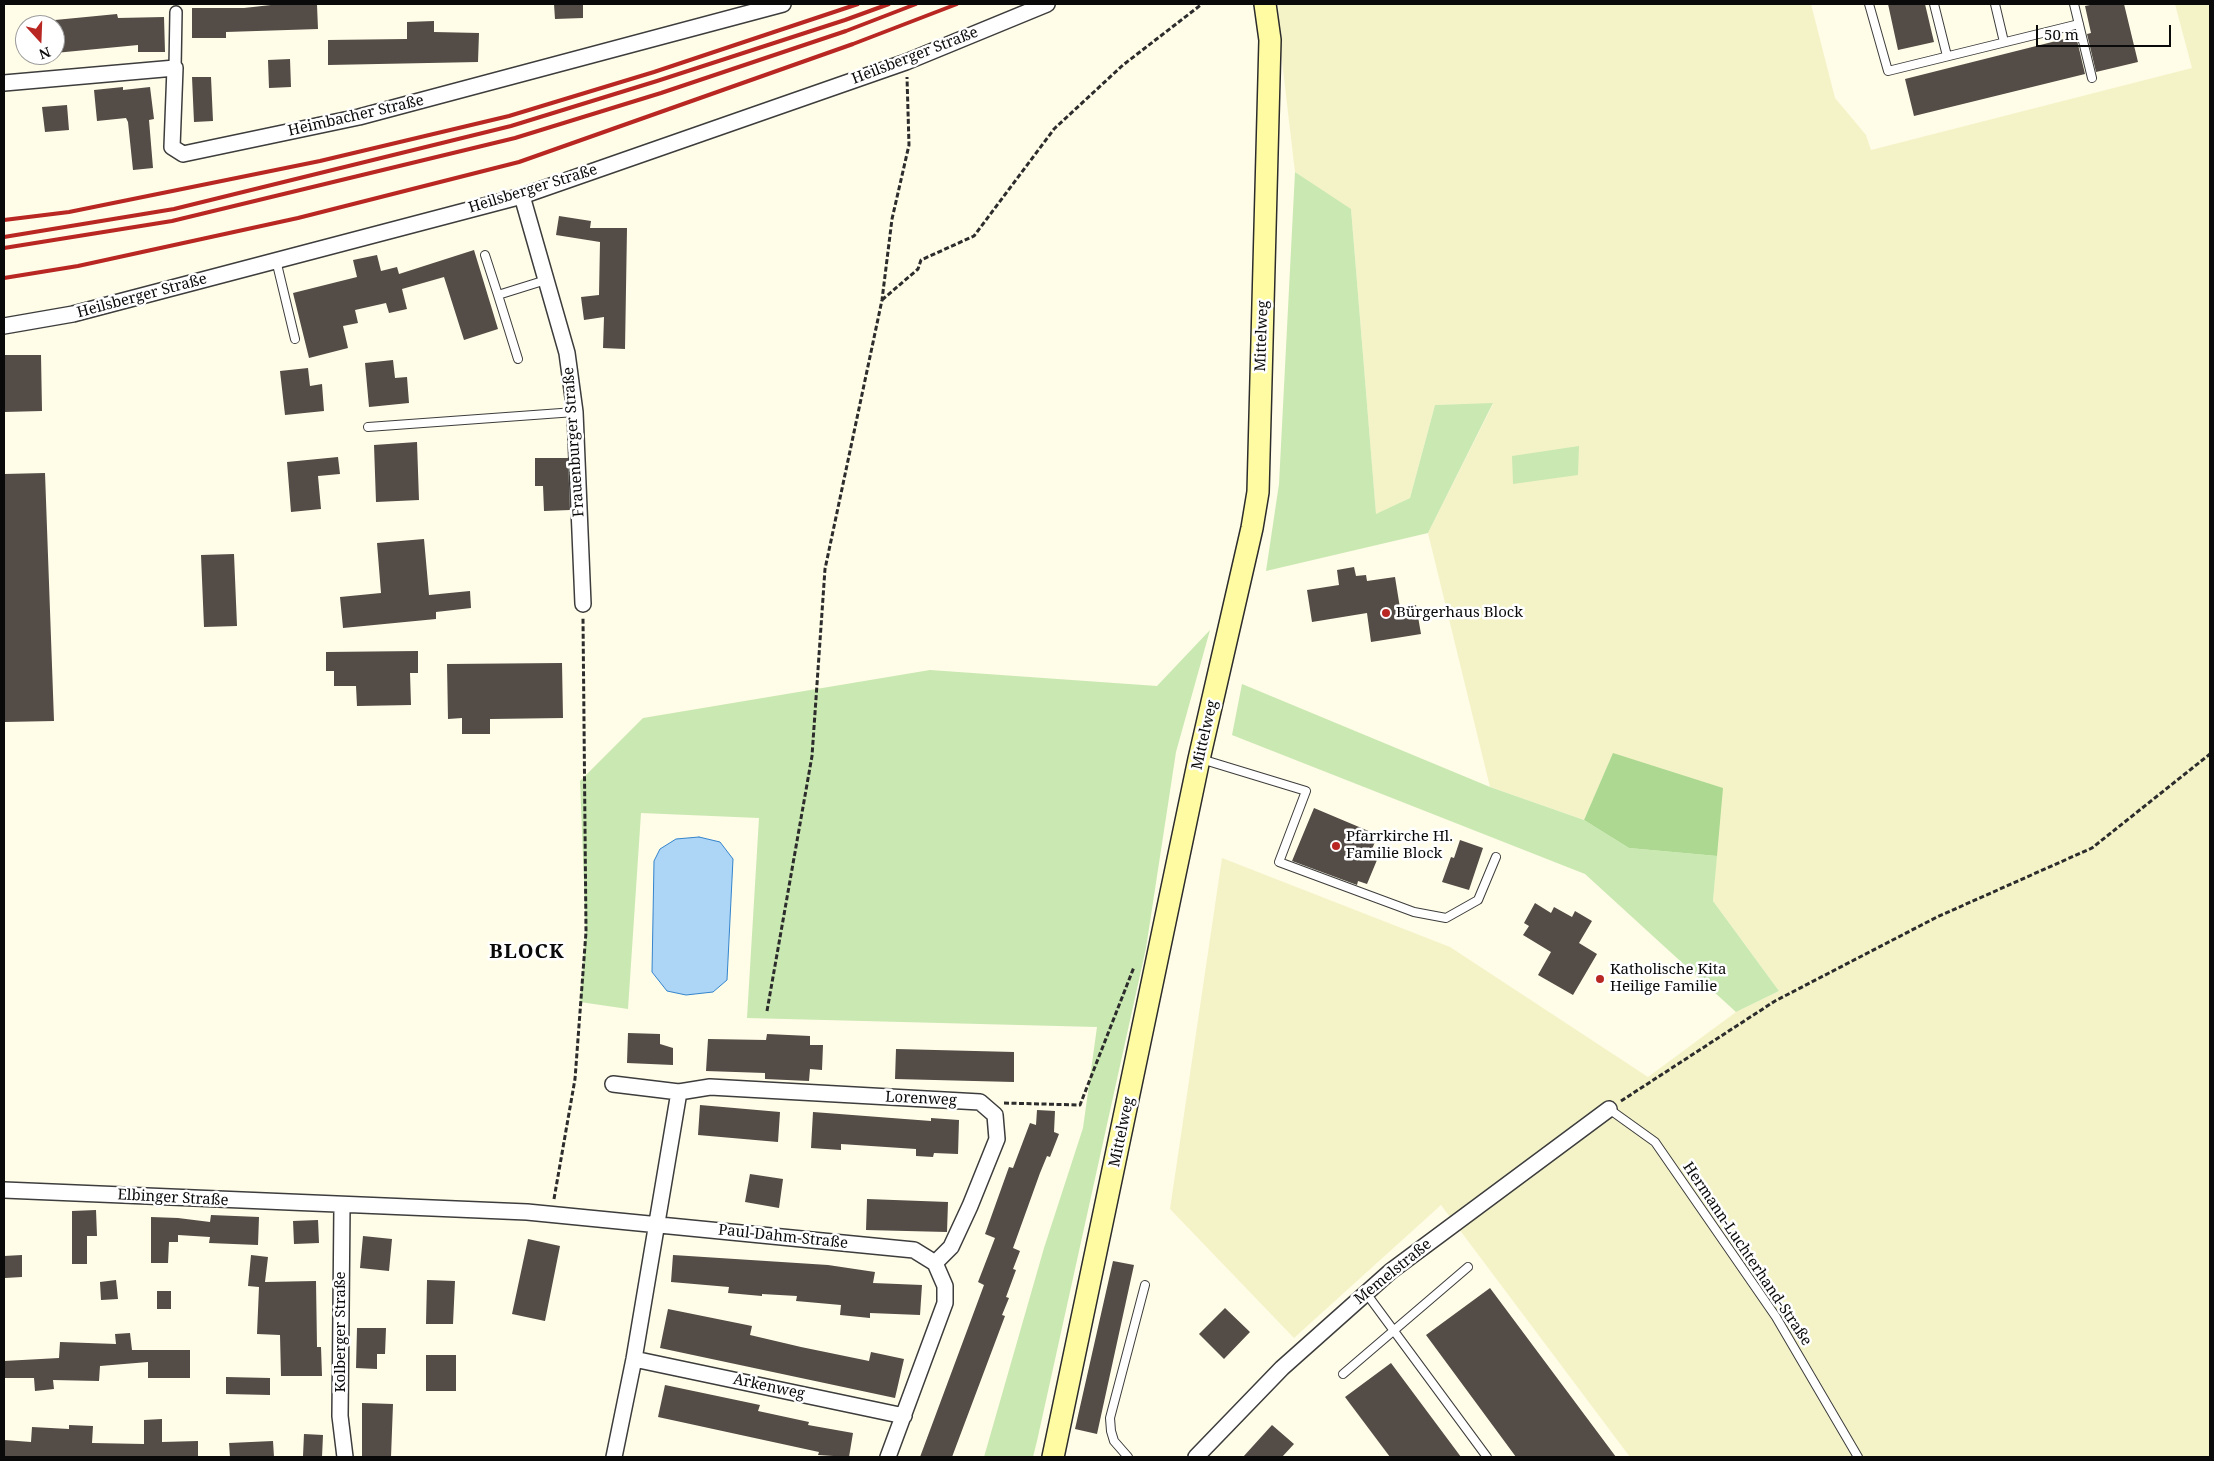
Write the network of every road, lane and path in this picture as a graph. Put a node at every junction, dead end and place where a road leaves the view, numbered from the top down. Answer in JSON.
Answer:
{"nodes":[{"id":1,"x":783,"y":4,"type":"edge"},
{"id":2,"x":1047,"y":4,"type":"edge"},
{"id":3,"x":1202,"y":4,"type":"edge"},
{"id":4,"x":1265,"y":4,"type":"edge"},
{"id":5,"x":1869,"y":4,"type":"edge"},
{"id":6,"x":1934,"y":4,"type":"edge"},
{"id":7,"x":1995,"y":4,"type":"edge"},
{"id":8,"x":2074,"y":4,"type":"edge"},
{"id":9,"x":176,"y":12,"type":"dead end"},
{"id":10,"x":2079,"y":24,"type":"junction"},
{"id":11,"x":2004,"y":42,"type":"junction"},
{"id":12,"x":1947,"y":56,"type":"junction"},
{"id":13,"x":906,"y":62,"type":"junction"},
{"id":14,"x":174,"y":68,"type":"junction"},
{"id":15,"x":2092,"y":78,"type":"dead end"},
{"id":16,"x":4,"y":83,"type":"edge"},
{"id":17,"x":522,"y":196,"type":"junction"},
{"id":18,"x":485,"y":255,"type":"dead end"},
{"id":19,"x":276,"y":260,"type":"junction"},
{"id":20,"x":546,"y":280,"type":"junction"},
{"id":21,"x":498,"y":295,"type":"junction"},
{"id":22,"x":882,"y":300,"type":"junction"},
{"id":23,"x":4,"y":326,"type":"edge"},
{"id":24,"x":295,"y":339,"type":"dead end"},
{"id":25,"x":518,"y":359,"type":"dead end"},
{"id":26,"x":575,"y":412,"type":"junction"},
{"id":27,"x":368,"y":427,"type":"dead end"},
{"id":28,"x":583,"y":604,"type":"joint"},
{"id":29,"x":2210,"y":754,"type":"edge"},
{"id":30,"x":1199,"y":759,"type":"junction"},
{"id":31,"x":1496,"y":857,"type":"dead end"},
{"id":32,"x":1135,"y":966,"type":"dead end"},
{"id":33,"x":767,"y":1011,"type":"dead end"},
{"id":34,"x":613,"y":1084,"type":"dead end"},
{"id":35,"x":679,"y":1092,"type":"junction"},
{"id":36,"x":980,"y":1102,"type":"junction"},
{"id":37,"x":1608,"y":1109,"type":"junction"},
{"id":38,"x":4,"y":1190,"type":"edge"},
{"id":39,"x":342,"y":1206,"type":"junction"},
{"id":40,"x":551,"y":1214,"type":"junction"},
{"id":41,"x":656,"y":1224,"type":"junction"},
{"id":42,"x":935,"y":1263,"type":"junction"},
{"id":43,"x":1468,"y":1267,"type":"dead end"},
{"id":44,"x":1145,"y":1286,"type":"dead end"},
{"id":45,"x":1366,"y":1293,"type":"junction"},
{"id":46,"x":1393,"y":1330,"type":"junction"},
{"id":47,"x":634,"y":1359,"type":"junction"},
{"id":48,"x":1343,"y":1374,"type":"dead end"},
{"id":49,"x":904,"y":1416,"type":"junction"},
{"id":50,"x":345,"y":1457,"type":"edge"},
{"id":51,"x":614,"y":1457,"type":"edge"},
{"id":52,"x":888,"y":1457,"type":"edge"},
{"id":53,"x":1053,"y":1457,"type":"edge"},
{"id":54,"x":1128,"y":1457,"type":"edge"},
{"id":55,"x":1196,"y":1457,"type":"edge"},
{"id":56,"x":1487,"y":1457,"type":"edge"},
{"id":57,"x":1858,"y":1457,"type":"edge"}],
"edges":[{"from":1,"to":14,"type":"street","name":"Heimbacher Straße"},
{"from":2,"to":13,"type":"street","name":"Heilsberger Straße"},
{"from":3,"to":22,"type":"path"},
{"from":4,"to":30,"type":"main road","name":"Mittelweg"},
{"from":5,"to":12,"type":"lane"},
{"from":6,"to":12,"type":"lane"},
{"from":7,"to":11,"type":"lane"},
{"from":8,"to":10,"type":"lane"},
{"from":9,"to":14,"type":"street"},
{"from":10,"to":11,"type":"lane"},
{"from":10,"to":15,"type":"lane"},
{"from":11,"to":12,"type":"lane"},
{"from":13,"to":17,"type":"street","name":"Heilsberger Straße"},
{"from":13,"to":22,"type":"path"},
{"from":14,"to":16,"type":"street"},
{"from":17,"to":19,"type":"street","name":"Heilsberger Straße"},
{"from":17,"to":20,"type":"street","name":"Frauenburger Straße"},
{"from":18,"to":21,"type":"lane"},
{"from":19,"to":23,"type":"street","name":"Heilsberger Straße"},
{"from":19,"to":24,"type":"lane"},
{"from":20,"to":21,"type":"lane"},
{"from":20,"to":26,"type":"street","name":"Frauenburger Straße"},
{"from":21,"to":25,"type":"lane"},
{"from":22,"to":33,"type":"path"},
{"from":26,"to":27,"type":"lane"},
{"from":26,"to":28,"type":"street","name":"Frauenburger Straße"},
{"from":28,"to":40,"type":"path"},
{"from":29,"to":37,"type":"path"},
{"from":30,"to":31,"type":"lane"},
{"from":30,"to":53,"type":"main road","name":"Mittelweg"},
{"from":32,"to":36,"type":"path"},
{"from":34,"to":35,"type":"street","name":"Lorenweg"},
{"from":35,"to":36,"type":"street","name":"Lorenweg"},
{"from":35,"to":41,"type":"street"},
{"from":36,"to":42,"type":"street"},
{"from":37,"to":45,"type":"street","name":"Memelstraße"},
{"from":37,"to":57,"type":"lane","name":"Hermann-Luchterhand-Straße"},
{"from":38,"to":39,"type":"street","name":"Elbinger Straße"},
{"from":39,"to":40,"type":"street","name":"Elbinger Straße"},
{"from":39,"to":50,"type":"street","name":"Kolberger Straße"},
{"from":40,"to":41,"type":"street","name":"Paul-Dahm-Straße"},
{"from":41,"to":42,"type":"street","name":"Paul-Dahm-Straße"},
{"from":41,"to":47,"type":"street"},
{"from":42,"to":49,"type":"street"},
{"from":43,"to":46,"type":"lane"},
{"from":44,"to":54,"type":"lane"},
{"from":45,"to":46,"type":"lane"},
{"from":45,"to":55,"type":"street","name":"Memelstraße"},
{"from":46,"to":48,"type":"lane"},
{"from":46,"to":56,"type":"lane"},
{"from":47,"to":49,"type":"street","name":"Arkenweg"},
{"from":47,"to":51,"type":"street"},
{"from":49,"to":52,"type":"street"}]}
